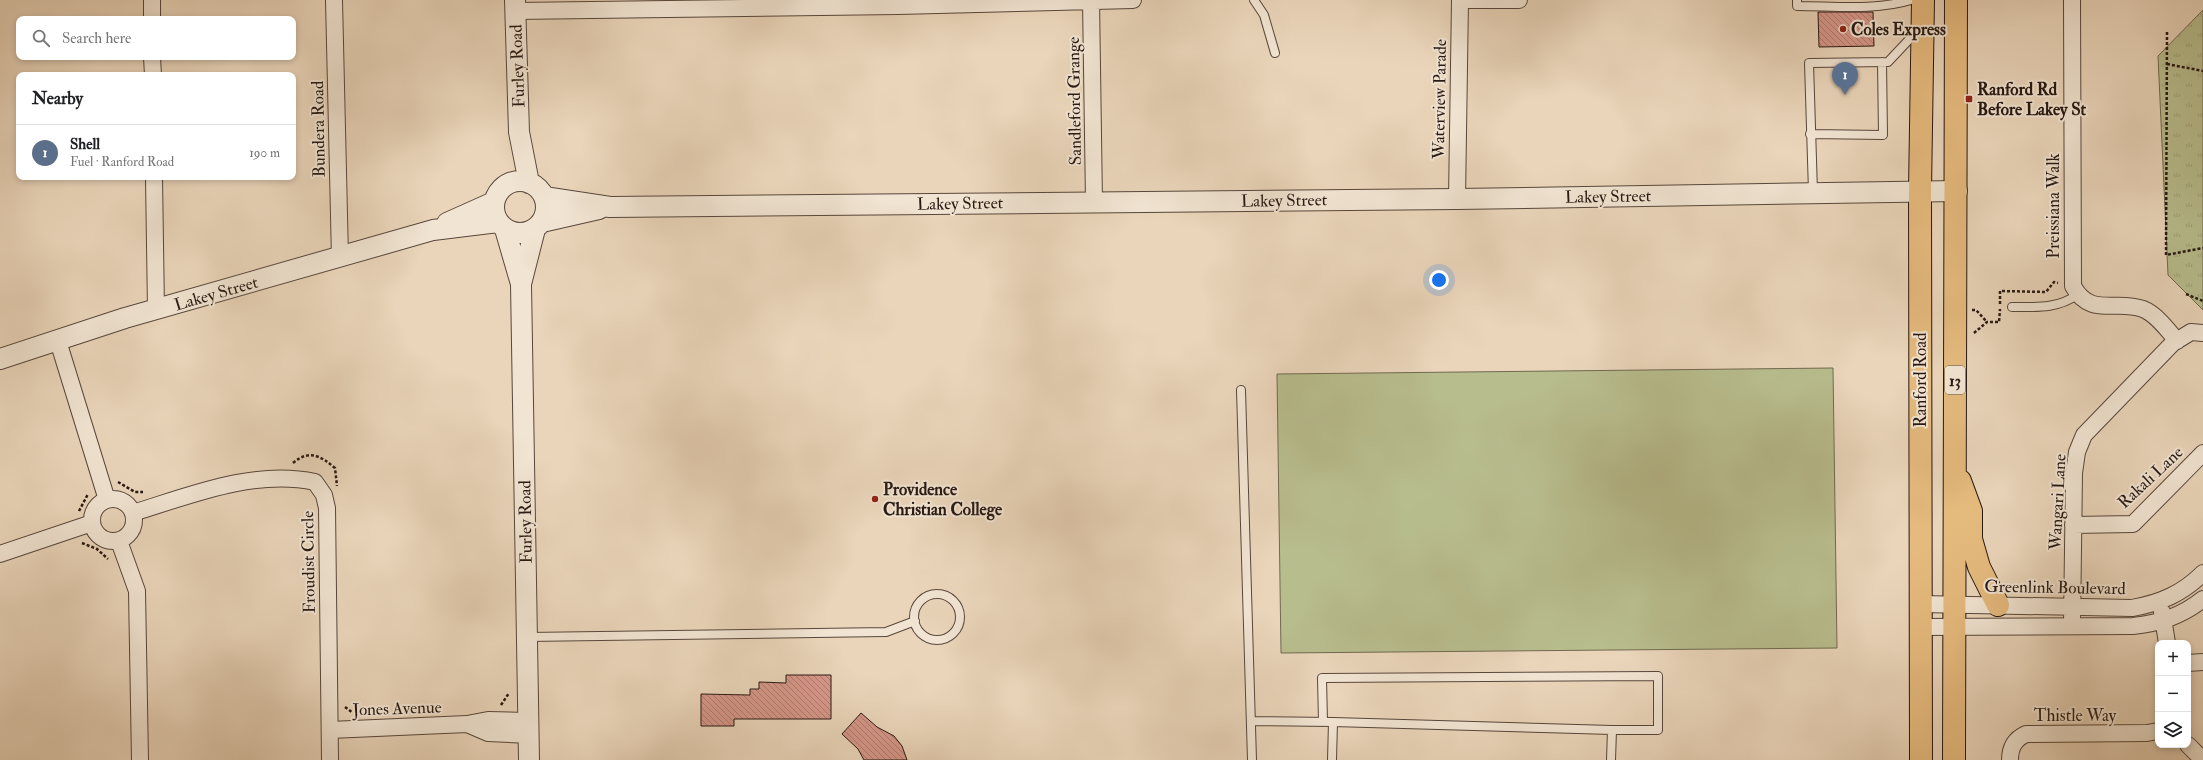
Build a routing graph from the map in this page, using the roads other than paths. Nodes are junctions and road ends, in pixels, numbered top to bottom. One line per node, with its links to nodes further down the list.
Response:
1 (152, 0): 17 (street)
2 (334, 0): 39 (street, Bundera Road)
3 (1091, 0): 4 (street); 13 (street); 34 (street, Sandleford Grange)
4 (1133, 0)
5 (1254, 0): 19 (lane)
6 (1460, 0): 7 (street); 32 (street, Waterview Parade)
7 (1519, 0)
8 (1797, 0): 14 (lane)
9 (1911, 0): 14 (lane)
10 (1923, 0): 18 (main road, Ranford Road / 13)
11 (1956, 0): 29 (main road, Ranford Road / 13)
12 (2072, 0): 41 (street, Preissiana Walk)
13 (898, 3): 15 (street)
14 (1873, 3)
15 (714, 4): 16 (street)
16 (515, 6): 23 (street, Furley Road)
17 (152, 16)
18 (1923, 25): 21 (lane); 28 (main road, Ranford Road / 13)
19 (1275, 53)
20 (152, 60): 22 (street)
21 (1882, 62): 24 (lane); 24 (lane)
22 (153, 72)
23 (519, 132): 26 (street, Furley Road); 27 (street, Furley Road)
24 (1810, 134): 30 (lane)
25 (154, 180): 43 (street)
26 (529, 183): 27 (street); 31 (street)
27 (506, 185): 33 (street)
28 (1920, 190): 29 (street, Lakey Street); 30 (street, Lakey Street); 60 (main road, Ranford Road / 13)
29 (1957, 191): 50 (main road, Ranford Road / 13)
30 (1813, 192): 32 (street, Lakey Street)
31 (544, 197): 35 (street, Lakey Street); 36 (street)
32 (1457, 199): 34 (street, Lakey Street)
33 (494, 202): 37 (street); 38 (street, Lakey Street)
34 (1094, 202): 35 (street, Lakey Street)
35 (610, 207): 36 (street, Lakey Street)
36 (539, 225): 37 (street, Lakey Street); 40 (street, Furley Road)
37 (502, 226): 38 (street, Lakey Street); 40 (street, Furley Road)
38 (433, 230): 39 (street, Lakey Street)
39 (340, 258): 43 (street, Lakey Street)
40 (522, 284): 69 (street, Furley Road)
41 (2077, 295): 42 (lane); 46 (street)
42 (2012, 307)
43 (156, 310): 45 (street, Lakey Street)
44 (2197, 333): 46 (street, Wangari Lane)
45 (58, 341): 47 (street, Lakey Street); 51 (street)
46 (2177, 341): 54 (street, Wangari Lane)
47 (0, 359)
48 (1241, 390): 73 (lane)
49 (2203, 453): 54 (street, Rakali Lane)
50 (1955, 467): 61 (main road, Ranford Road / 13); 62 (main road)
51 (107, 500): 52 (street); 53 (street)
52 (133, 513): 55 (street); 77 (street, Froudist Circle)
53 (92, 523): 55 (street); 56 (street)
54 (2073, 525): 63 (street, Wangari Lane)
55 (119, 541): 81 (street)
56 (0, 554)
57 (2203, 573): 59 (street, Greenlink Boulevard)
58 (2203, 599): 65 (street)
59 (2159, 602): 63 (street, Greenlink Boulevard); 65 (street)
60 (1920, 604): 61 (street, Greenlink Boulevard); 67 (main road, Ranford Road / 13)
61 (1954, 604): 62 (street, Greenlink Boulevard); 68 (main road, Ranford Road / 13)
62 (1998, 605): 63 (street, Greenlink Boulevard)
63 (2072, 608): 66 (street, Wangari Lane)
64 (915, 621): 64 (lane); 69 (lane)
65 (2164, 621): 66 (street); 70 (street)
66 (2072, 625): 68 (street)
67 (1920, 626): 68 (street); 88 (main road, Ranford Road / 13)
68 (1954, 626): 89 (main road, Ranford Road / 13)
69 (527, 637): 76 (street, Furley Road)
70 (2167, 640)
71 (2203, 662): 72 (street)
72 (2191, 663)
73 (1251, 721): 74 (lane); 84 (lane)
74 (1323, 722): 75 (lane); 78 (lane)
75 (1333, 722): 78 (lane); 85 (lane)
76 (528, 728): 77 (street, Jones Avenue); 83 (street, Furley Road)
77 (330, 730): 82 (street, Froudist Circle)
78 (1612, 730): 87 (lane)
79 (2155, 732): 90 (street, Thistle Way)
80 (2191, 748): 91 (street)
81 (140, 760)
82 (330, 760)
83 (529, 760)
84 (1252, 760)
85 (1332, 760): 86 (lane)
86 (1336, 760)
87 (1611, 760)
88 (1921, 760)
89 (1954, 760)
90 (2010, 760)
91 (2203, 760)

